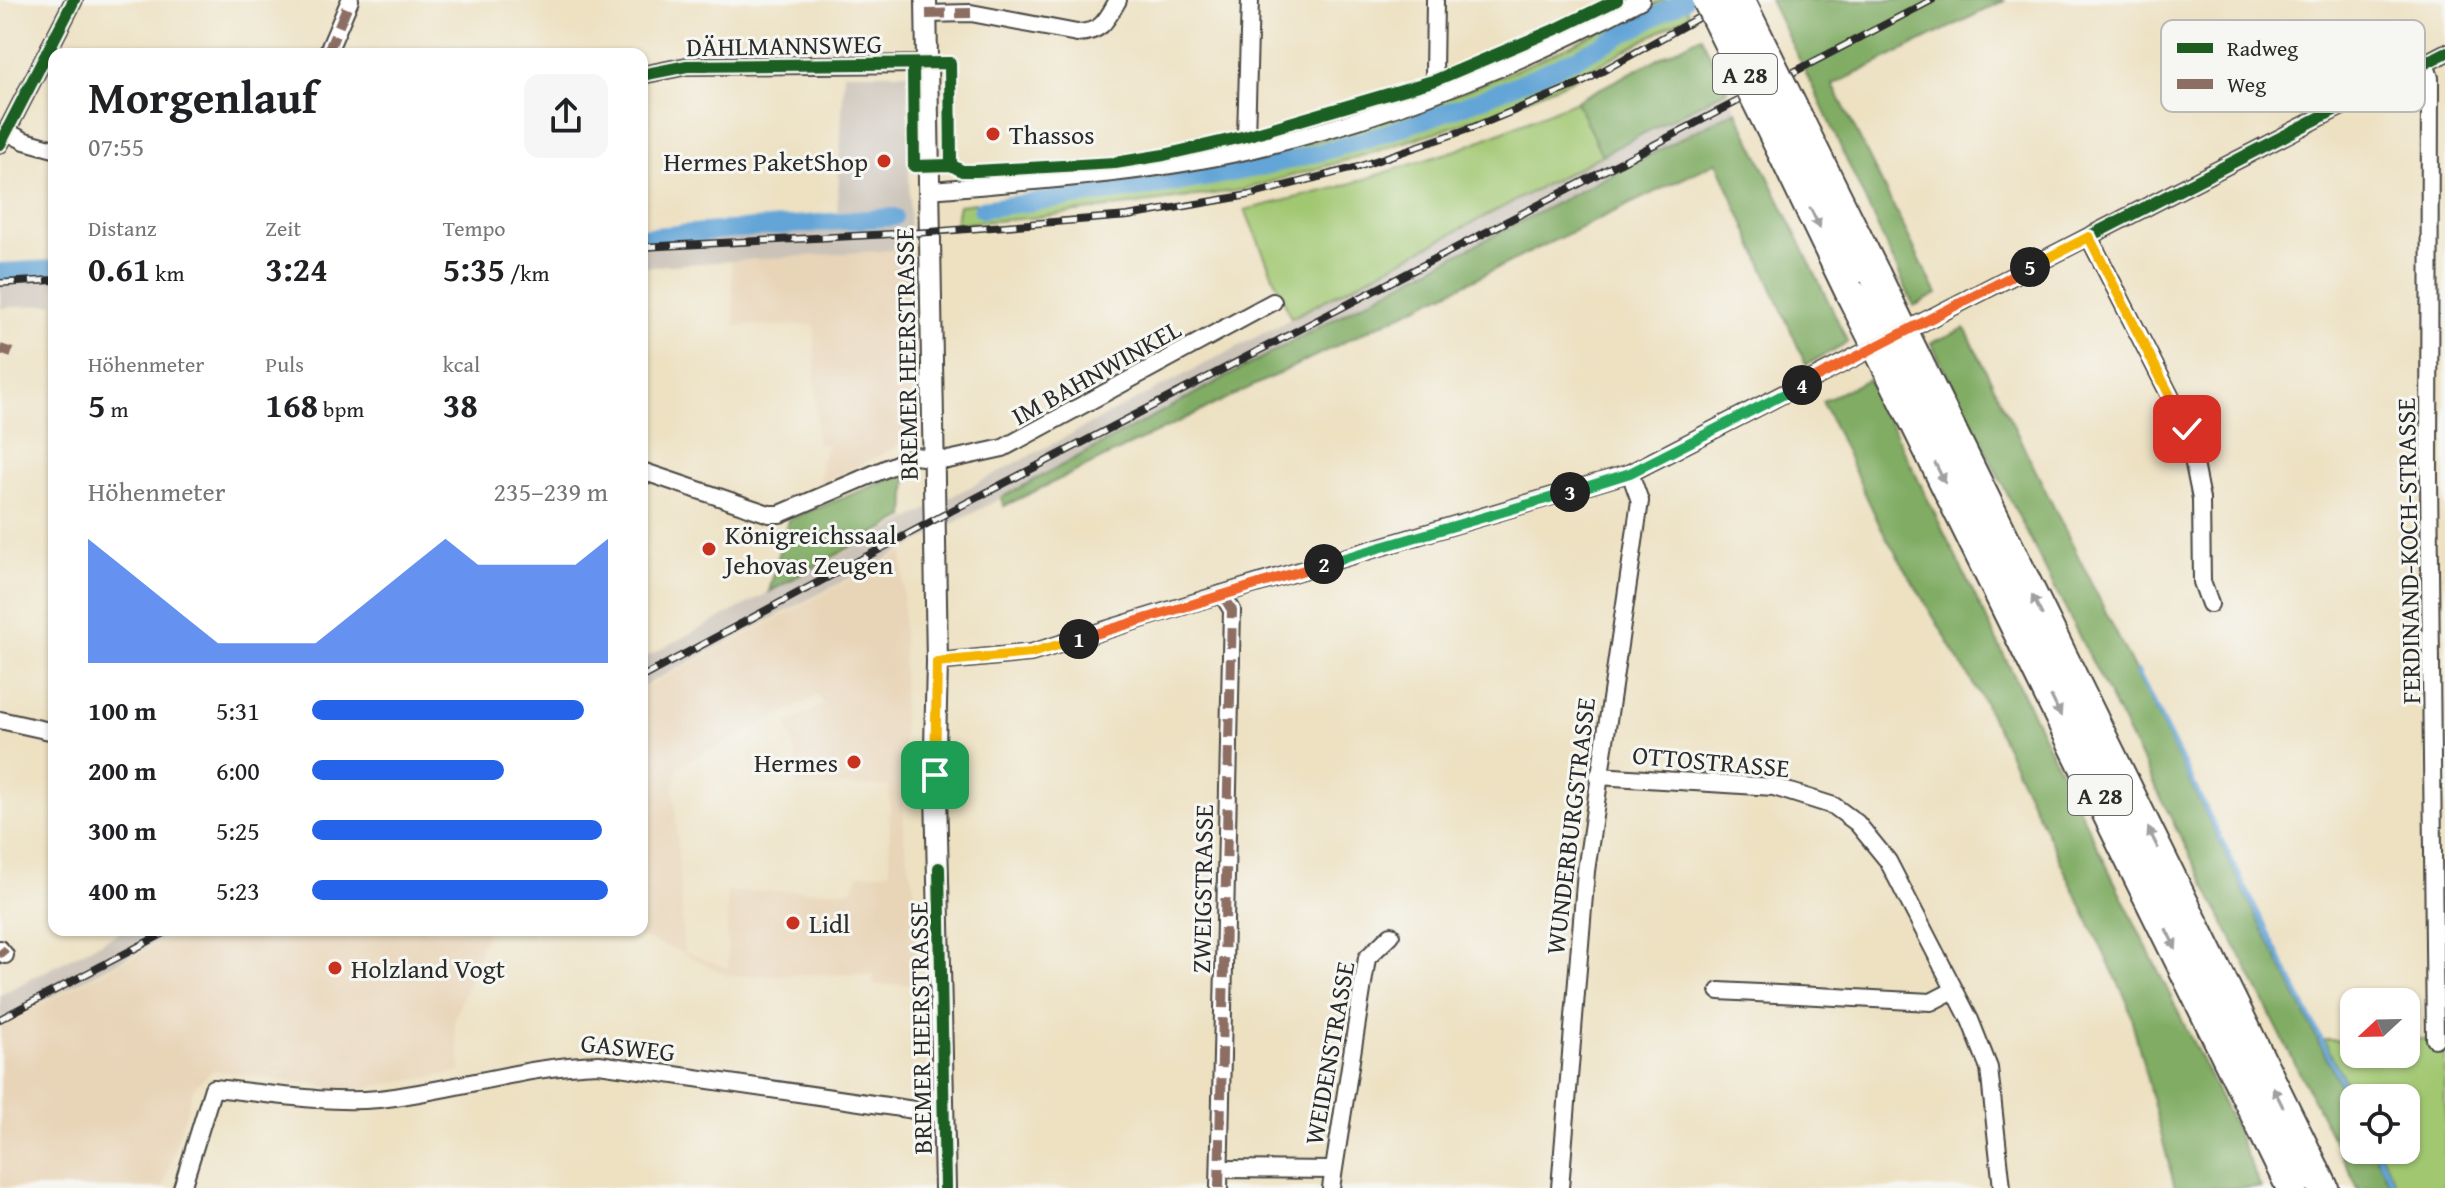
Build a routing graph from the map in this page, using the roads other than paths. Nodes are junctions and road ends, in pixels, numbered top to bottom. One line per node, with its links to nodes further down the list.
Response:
1 (74, 0): 10 (street)
2 (350, 0): 11 (street)
3 (1118, 0): 9 (street)
4 (1250, 0): 22 (street)
5 (1435, 0): 17 (street)
6 (1641, 0): 17 (street)
7 (1708, 0): 20 (highway, A 28, bridge)
8 (1739, 0): 20 (highway, A 28, bridge)
9 (926, 7): 15 (street, BREMER HEERSTRASSE)
10 (49, 48)
11 (330, 48)
12 (48, 51): 19 (street)
13 (2445, 53): 14 (street)
14 (2425, 63): 24 (street, FERDINAND-KOCH-STRASSE)
15 (927, 64): 16 (street, DÄHLMANNSWEG); 23 (street, BREMER HEERSTRASSE)
16 (648, 74)
17 (1439, 91): 22 (street)
18 (2330, 112): 25 (street)
19 (3, 138): 21 (street)
20 (1794, 142): 27 (highway, A 28, bridge); 27 (highway, A 28, one-way to 27, bridge)
21 (48, 147)
22 (1248, 150): 23 (street)
23 (930, 190): 28 (street, BREMER HEERSTRASSE)
24 (2438, 229): 40 (street, FERDINAND-KOCH-STRASSE)
25 (2089, 237): 30 (street); 32 (street)
26 (1273, 302): 28 (street, IM BAHNWINKEL)
27 (1919, 397): 50 (highway, A 28, one-way to 50); 51 (highway, A 28, one-way to 27)
28 (934, 458): 29 (street, IM BAHNWINKEL); 33 (street, BREMER HEERSTRASSE)
29 (648, 473)
30 (1630, 473): 31 (street); 36 (street, WUNDERBURGSTRASSE)
31 (1222, 594): 33 (street); 42 (street, ZWEIGSTRASSE)
32 (2210, 604)
33 (937, 662): 41 (street, BREMER HEERSTRASSE)
34 (0, 720): 35 (street)
35 (48, 731)
36 (1598, 776): 38 (street, OTTOSTRASSE); 48 (street, WUNDERBURGSTRASSE)
37 (1391, 935): 43 (street, WEIDENSTRASSE)
38 (1954, 990): 39 (street); 49 (street, OTTOSTRASSE)
39 (1719, 991)
40 (2435, 1039)
41 (945, 1111): 44 (street, GASWEG); 45 (street, BREMER HEERSTRASSE)
42 (1220, 1169): 43 (street); 46 (street, ZWEIGSTRASSE)
43 (1332, 1170): 47 (street, WEIDENSTRASSE)
44 (182, 1188)
45 (945, 1188)
46 (1219, 1188)
47 (1331, 1188)
48 (1560, 1188)
49 (2002, 1188)
50 (2292, 1188)
51 (2323, 1188)

